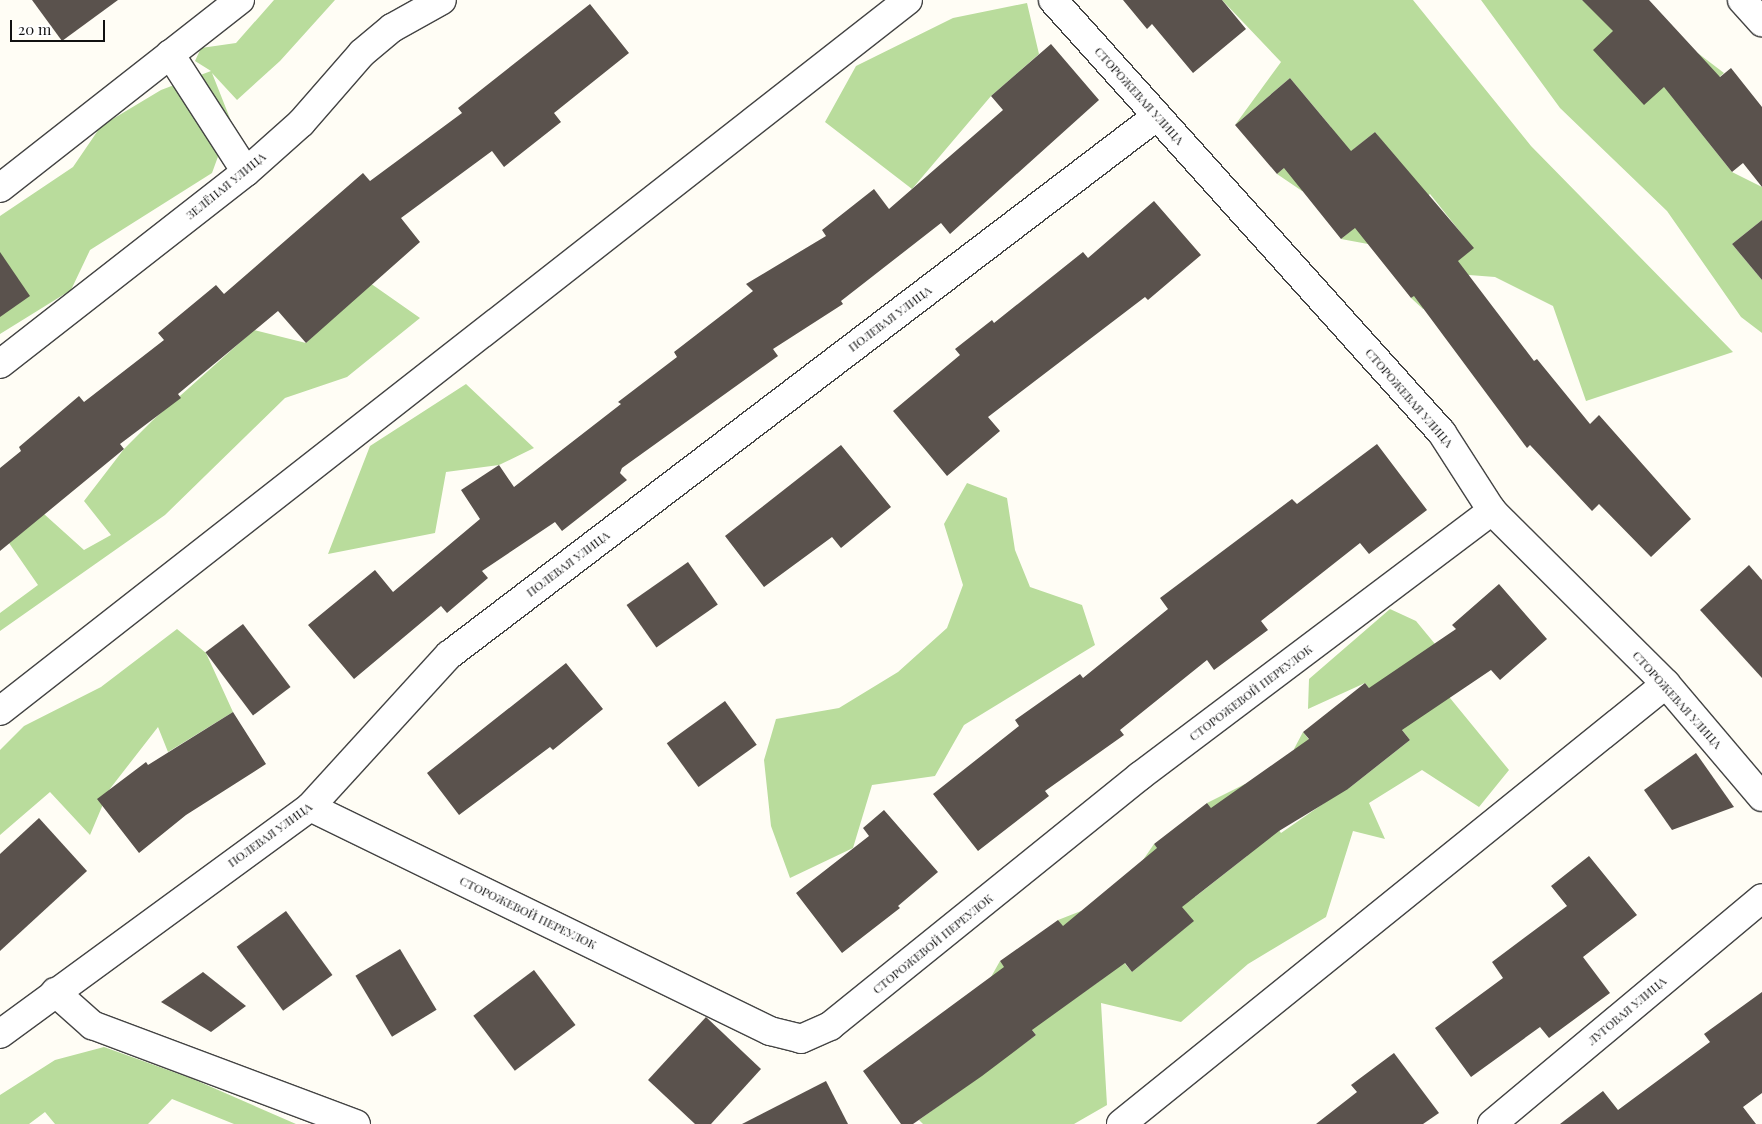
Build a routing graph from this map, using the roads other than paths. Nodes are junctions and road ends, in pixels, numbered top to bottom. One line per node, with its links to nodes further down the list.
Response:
1 (240, 0): 7 (street)
2 (442, 0): 9 (street, ЗЕЛЁНАЯ УЛИЦА)
3 (908, 0): 14 (street)
4 (1052, 0): 8 (street, СТОРОЖЕВАЯ УЛИЦА)
5 (1742, 0): 6 (street)
6 (1762, 22)
7 (170, 54): 9 (street); 10 (street)
8 (1157, 116): 12 (street, СТОРОЖЕВАЯ УЛИЦА); 16 (street, ПОЛЕВАЯ УЛИЦА)
9 (246, 172): 11 (street, ЗЕЛЁНАЯ УЛИЦА)
10 (0, 188)
11 (0, 364)
12 (1492, 511): 13 (street, СТОРОЖЕВАЯ УЛИЦА); 16 (street, СТОРОЖЕВОЙ ПЕРЕУЛОК)
13 (1666, 684): 15 (street, СТОРОЖЕВАЯ УЛИЦА); 21 (street)
14 (0, 711)
15 (1762, 797)
16 (310, 807): 18 (street, ПОЛЕВАЯ УЛИЦА)
17 (1762, 898): 22 (street, ЛУГОВАЯ УЛИЦА)
18 (55, 992): 19 (street, ПОЛЕВАЯ УЛИЦА); 20 (street)
19 (0, 1034)
20 (356, 1124)
21 (1121, 1124)
22 (1492, 1124)

